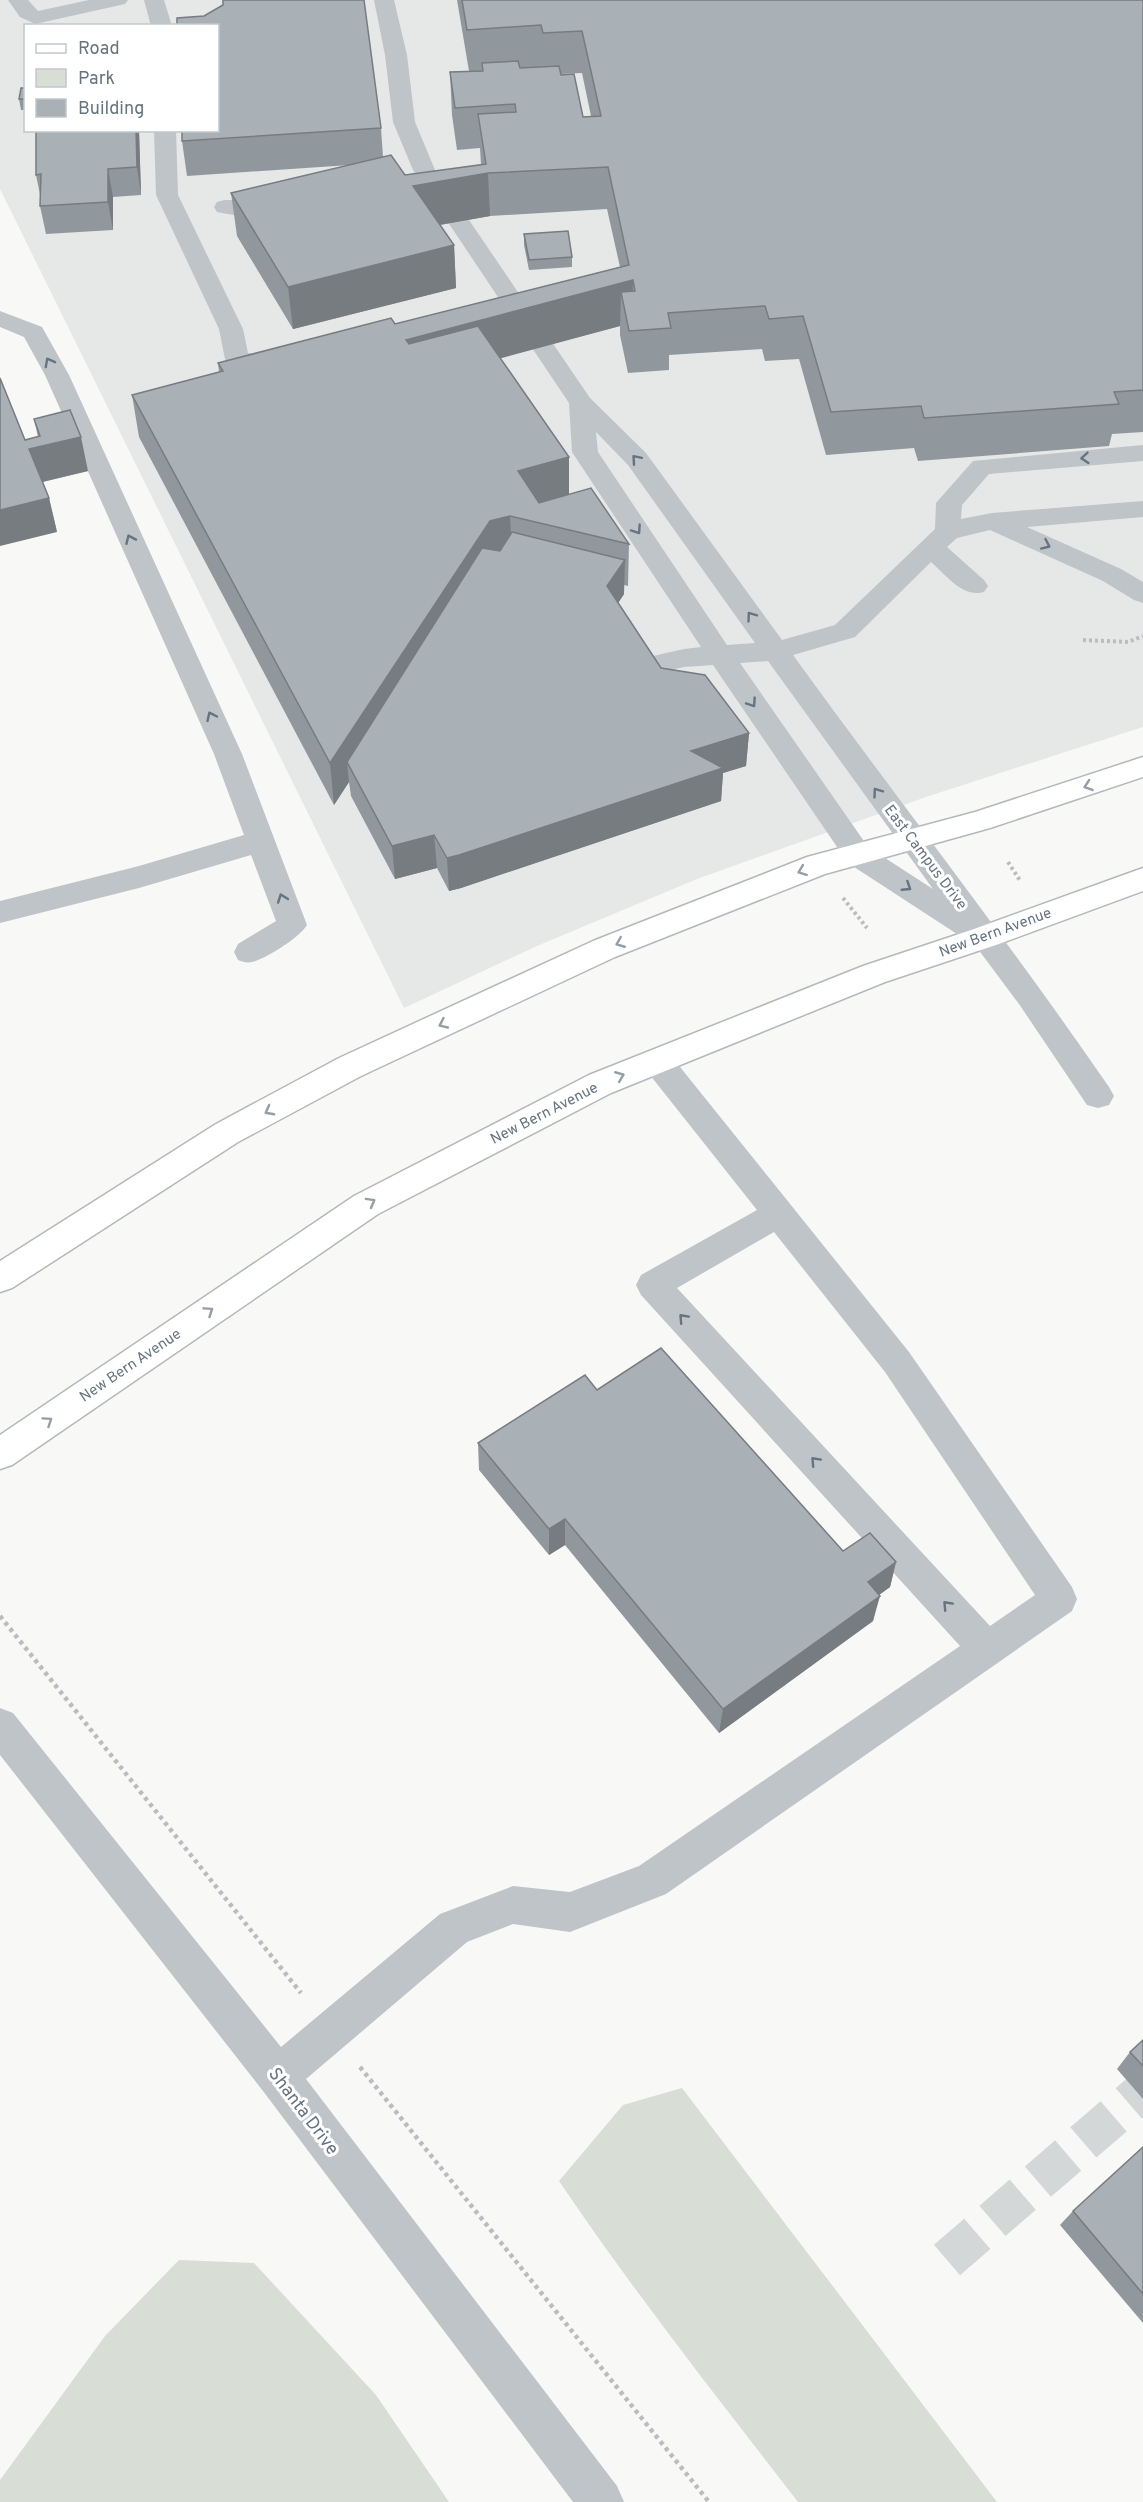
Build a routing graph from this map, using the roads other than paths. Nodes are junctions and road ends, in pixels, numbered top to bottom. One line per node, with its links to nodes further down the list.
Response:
1 (18, 0): 2 (street)
2 (118, 0)
3 (154, 0): 5 (street)
4 (384, 0): 11 (street, East Campus Drive)
5 (161, 24)
6 (165, 132): 10 (street)
7 (300, 206): 8 (street)
8 (225, 207)
9 (0, 318): 23 (street, one-way to 9)
10 (301, 358)
11 (581, 403): 18 (street, East Campus Drive, one-way to 11); 19 (street, East Campus Drive, one-way to 19)
12 (1143, 453): 15 (street, one-way to 15)
13 (1143, 509): 14 (street)
14 (992, 521): 15 (street); 17 (street, one-way to 17)
15 (939, 540): 16 (street); 18 (street)
16 (975, 586)
17 (1143, 594)
18 (776, 651): 19 (street); 22 (street, East Campus Drive, one-way to 18)
19 (719, 654): 20 (street); 24 (street, East Campus Drive, one-way to 24)
20 (619, 673)
21 (1143, 767): 22 (main road, one-way to 22)
22 (913, 838): 24 (main road); 27 (street, East Campus Drive)
23 (261, 841): 26 (street); 28 (street, one-way to 23)
24 (858, 855): 27 (street, East Campus Drive, one-way to 27); 32 (main road, one-way to 32)
25 (1143, 879): 27 (main road, New Bern Avenue)
26 (0, 912)
27 (985, 937): 29 (main road, New Bern Avenue); 30 (street)
28 (249, 952)
29 (657, 1061): 31 (street); 33 (main road, New Bern Avenue, one-way to 29)
30 (1098, 1096)
31 (778, 1214): 34 (street); 34 (street, one-way to 31)
32 (8, 1269)
33 (0, 1454)
34 (986, 1648): 36 (street)
35 (0, 1726): 36 (street, Shanta Drive)
36 (278, 2076): 37 (street, Shanta Drive)
37 (600, 2502)

